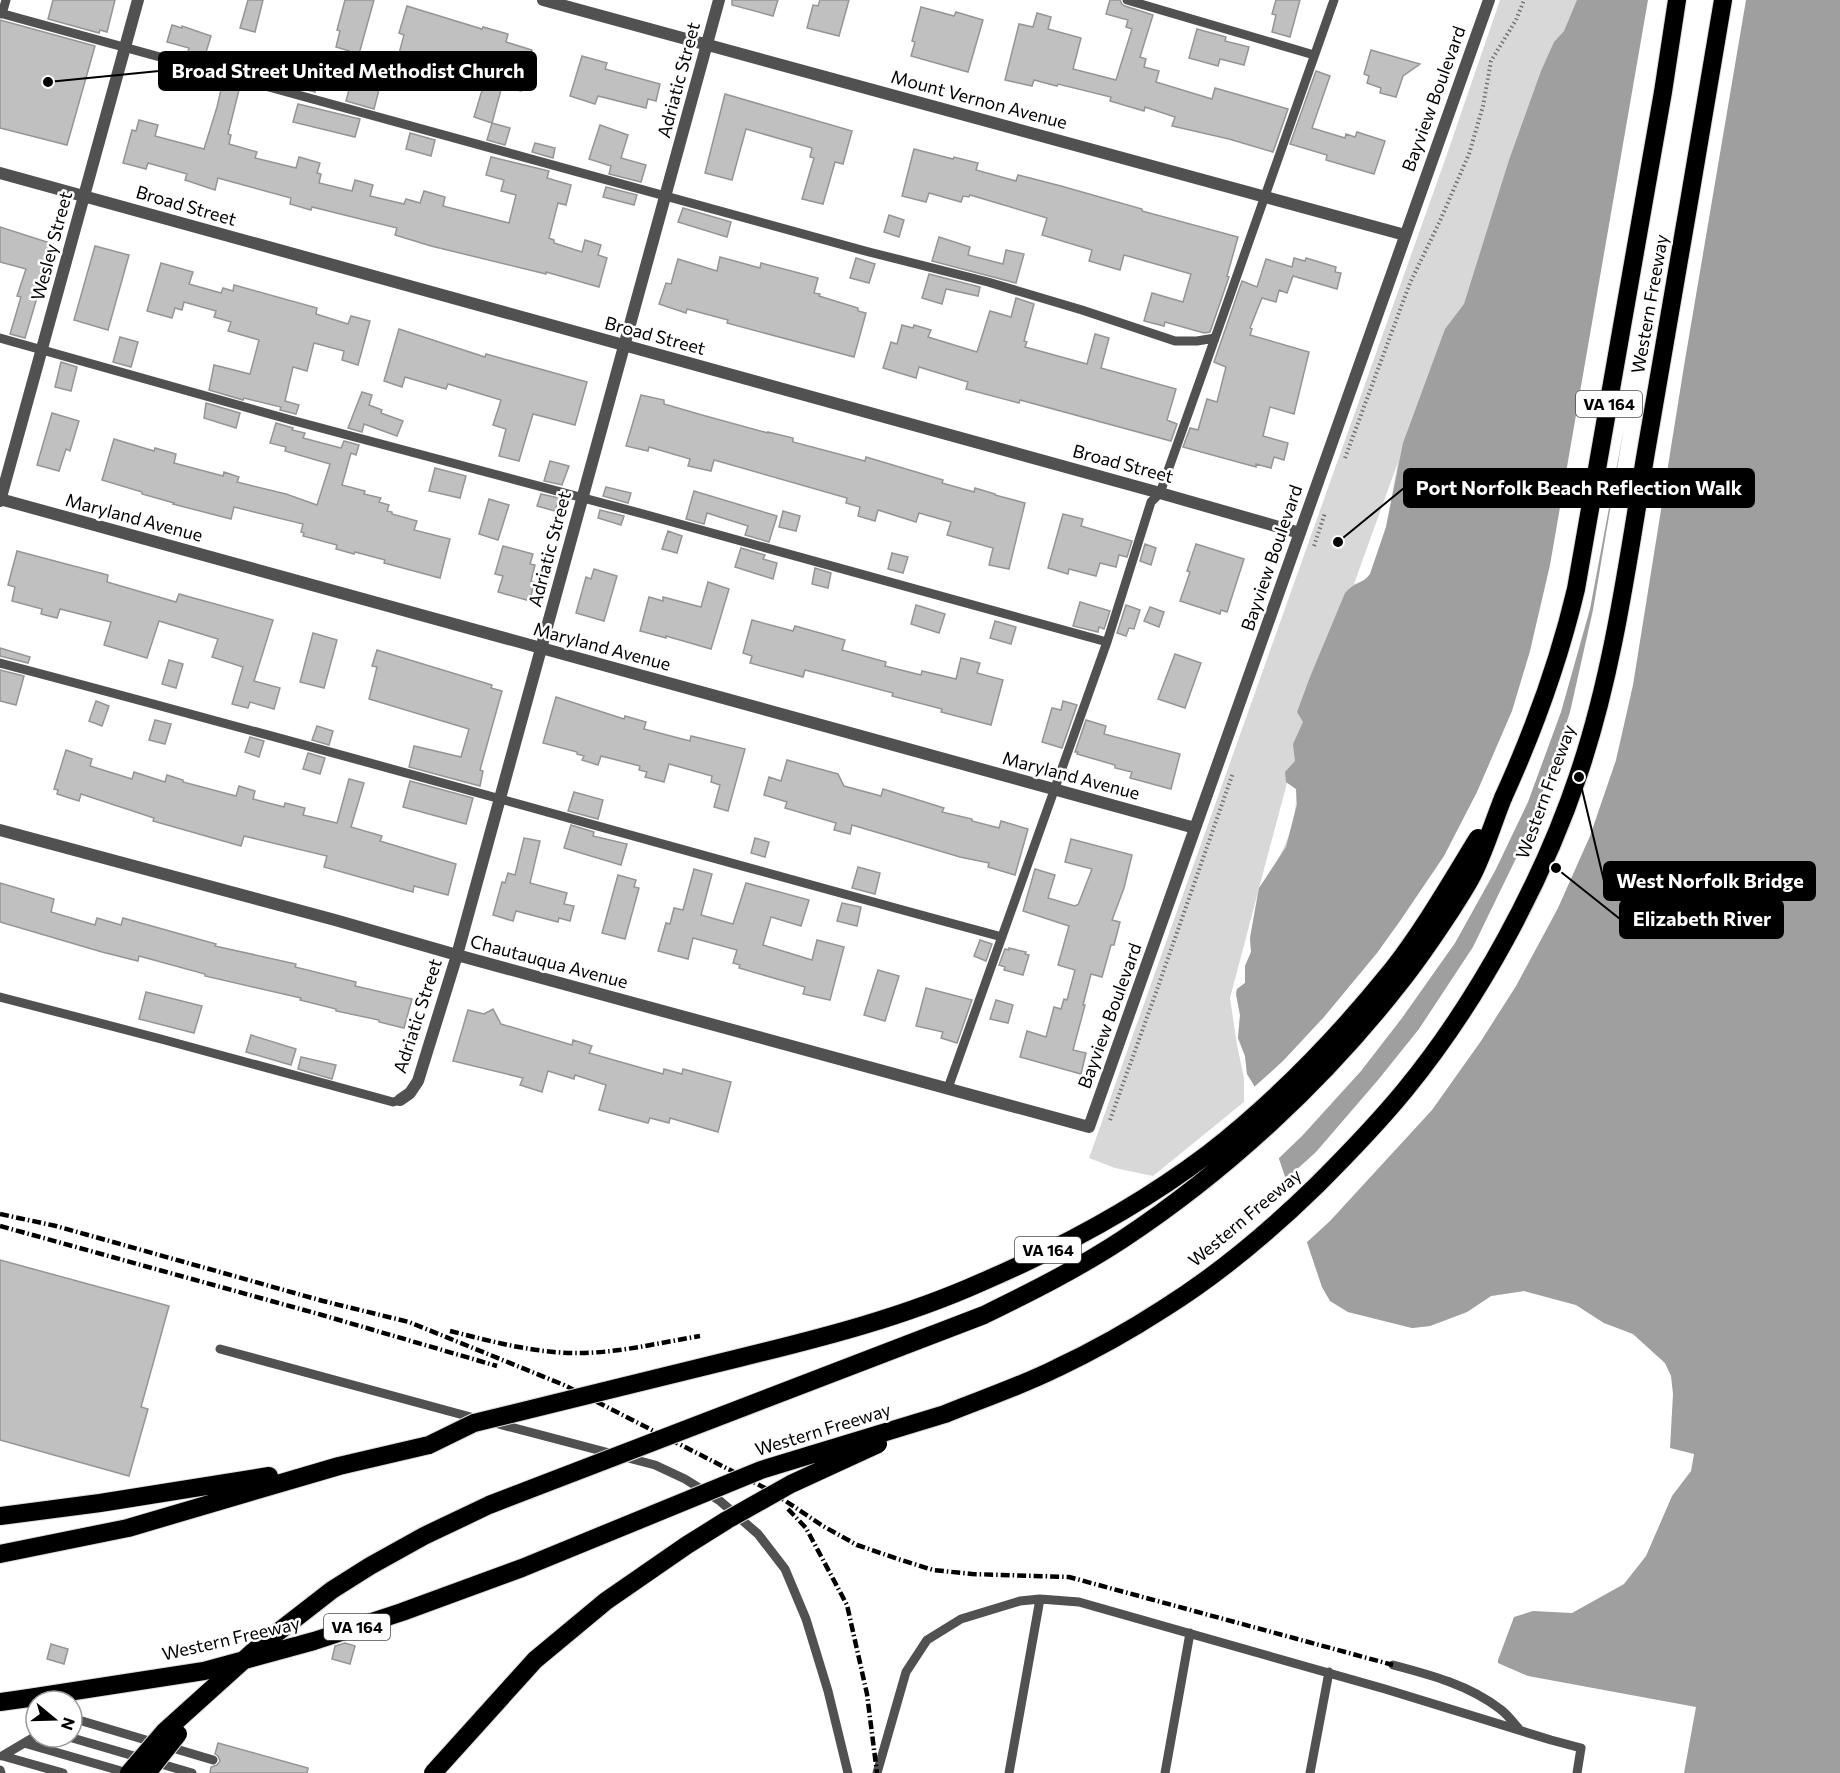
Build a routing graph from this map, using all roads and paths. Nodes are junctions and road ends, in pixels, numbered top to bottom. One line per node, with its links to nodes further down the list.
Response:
1 (6, 0): 11 (lane)
2 (138, 0): 13 (street, Wesley Street)
3 (543, 0): 12 (street, Mount Vernon Avenue)
4 (720, 0): 12 (street, Adriatic Street)
5 (1127, 0): 14 (lane)
6 (1334, 0): 14 (lane)
7 (1489, 0): 19 (street, Bayview Boulevard)
8 (1524, 0): 24 (path)
9 (1677, 0): 36 (highway, Western Freeway / VA 164)
10 (1724, 0): 47 (highway, Western Freeway / VA 164)
11 (1, 13): 13 (lane)
12 (707, 45): 16 (street, Adriatic Street); 18 (street, Mount Vernon Avenue)
13 (125, 48): 16 (lane); 17 (street, Wesley Street)
14 (1314, 55): 18 (lane)
15 (0, 173): 17 (street, Broad Street)
16 (666, 195): 21 (lane); 22 (street, Adriatic Street)
17 (84, 196): 22 (street, Broad Street); 23 (street, Wesley Street)
18 (1265, 197): 19 (street, Mount Vernon Avenue); 21 (lane)
19 (1405, 235): 29 (street, Bayview Boulevard)
20 (0, 338): 23 (lane)
21 (1215, 338): 25 (lane)
22 (624, 346): 25 (street, Broad Street); 26 (street, Adriatic Street)
23 (42, 349): 26 (lane); 27 (street, Wesley Street)
24 (1344, 460)
25 (1160, 493): 29 (street, Broad Street); 31 (lane)
26 (582, 498): 31 (lane); 32 (street, Adriatic Street)
27 (0, 500): 32 (street, Maryland Avenue)
28 (1328, 504): 30 (path)
29 (1300, 533): 38 (street, Bayview Boulevard)
30 (1313, 548)
31 (1107, 642): 35 (lane)
32 (541, 649): 35 (street, Maryland Avenue); 37 (street, Adriatic Street)
33 (0, 663): 37 (lane)
34 (1233, 772): 45 (path)
35 (1054, 790): 38 (street, Maryland Avenue); 40 (lane)
36 (1503, 798): 48 (highway, Western Freeway / VA 164, bridge); 55 (highway, bridge)
37 (500, 799): 40 (lane); 41 (street, Adriatic Street)
38 (1195, 828): 45 (street, Bayview Boulevard)
39 (0, 830): 41 (street, Chautauqua Avenue)
40 (1002, 937): 43 (lane)
41 (457, 955): 43 (street, Chautauqua Avenue); 44 (street, Adriatic Street)
42 (0, 997): 44 (lane)
43 (948, 1088): 45 (street, Chautauqua Avenue)
44 (399, 1100)
45 (1089, 1127)
46 (220, 1349): 69 (lane)
47 (945, 1414): 56 (highway, Western Freeway / VA 164, bridge); 68 (highway, bridge)
48 (339, 1466): 49 (highway); 50 (highway, Western Freeway / VA 164)
49 (0, 1516)
50 (0, 1554)
51 (1040, 1599): 52 (lane); 70 (lane); 71 (lane)
52 (1190, 1633): 54 (lane); 72 (lane)
53 (1393, 1665): 58 (lane)
54 (1329, 1672): 58 (lane); 73 (lane)
55 (212, 1689): 65 (highway, bridge); 66 (highway, bridge)
56 (0, 1700)
57 (84, 1722): 63 (lane)
58 (1521, 1731): 74 (lane)
59 (84, 1741): 67 (lane)
60 (24, 1743): 62 (lane)
61 (45, 1749): 65 (lane)
62 (2, 1756): 64 (lane)
63 (213, 1760)
64 (63, 1773)
65 (128, 1773)
66 (147, 1773)
67 (192, 1773)
68 (433, 1773)
69 (848, 1773)
70 (877, 1773)
71 (1009, 1773)
72 (1165, 1773)
73 (1310, 1773)
74 (1577, 1773)

